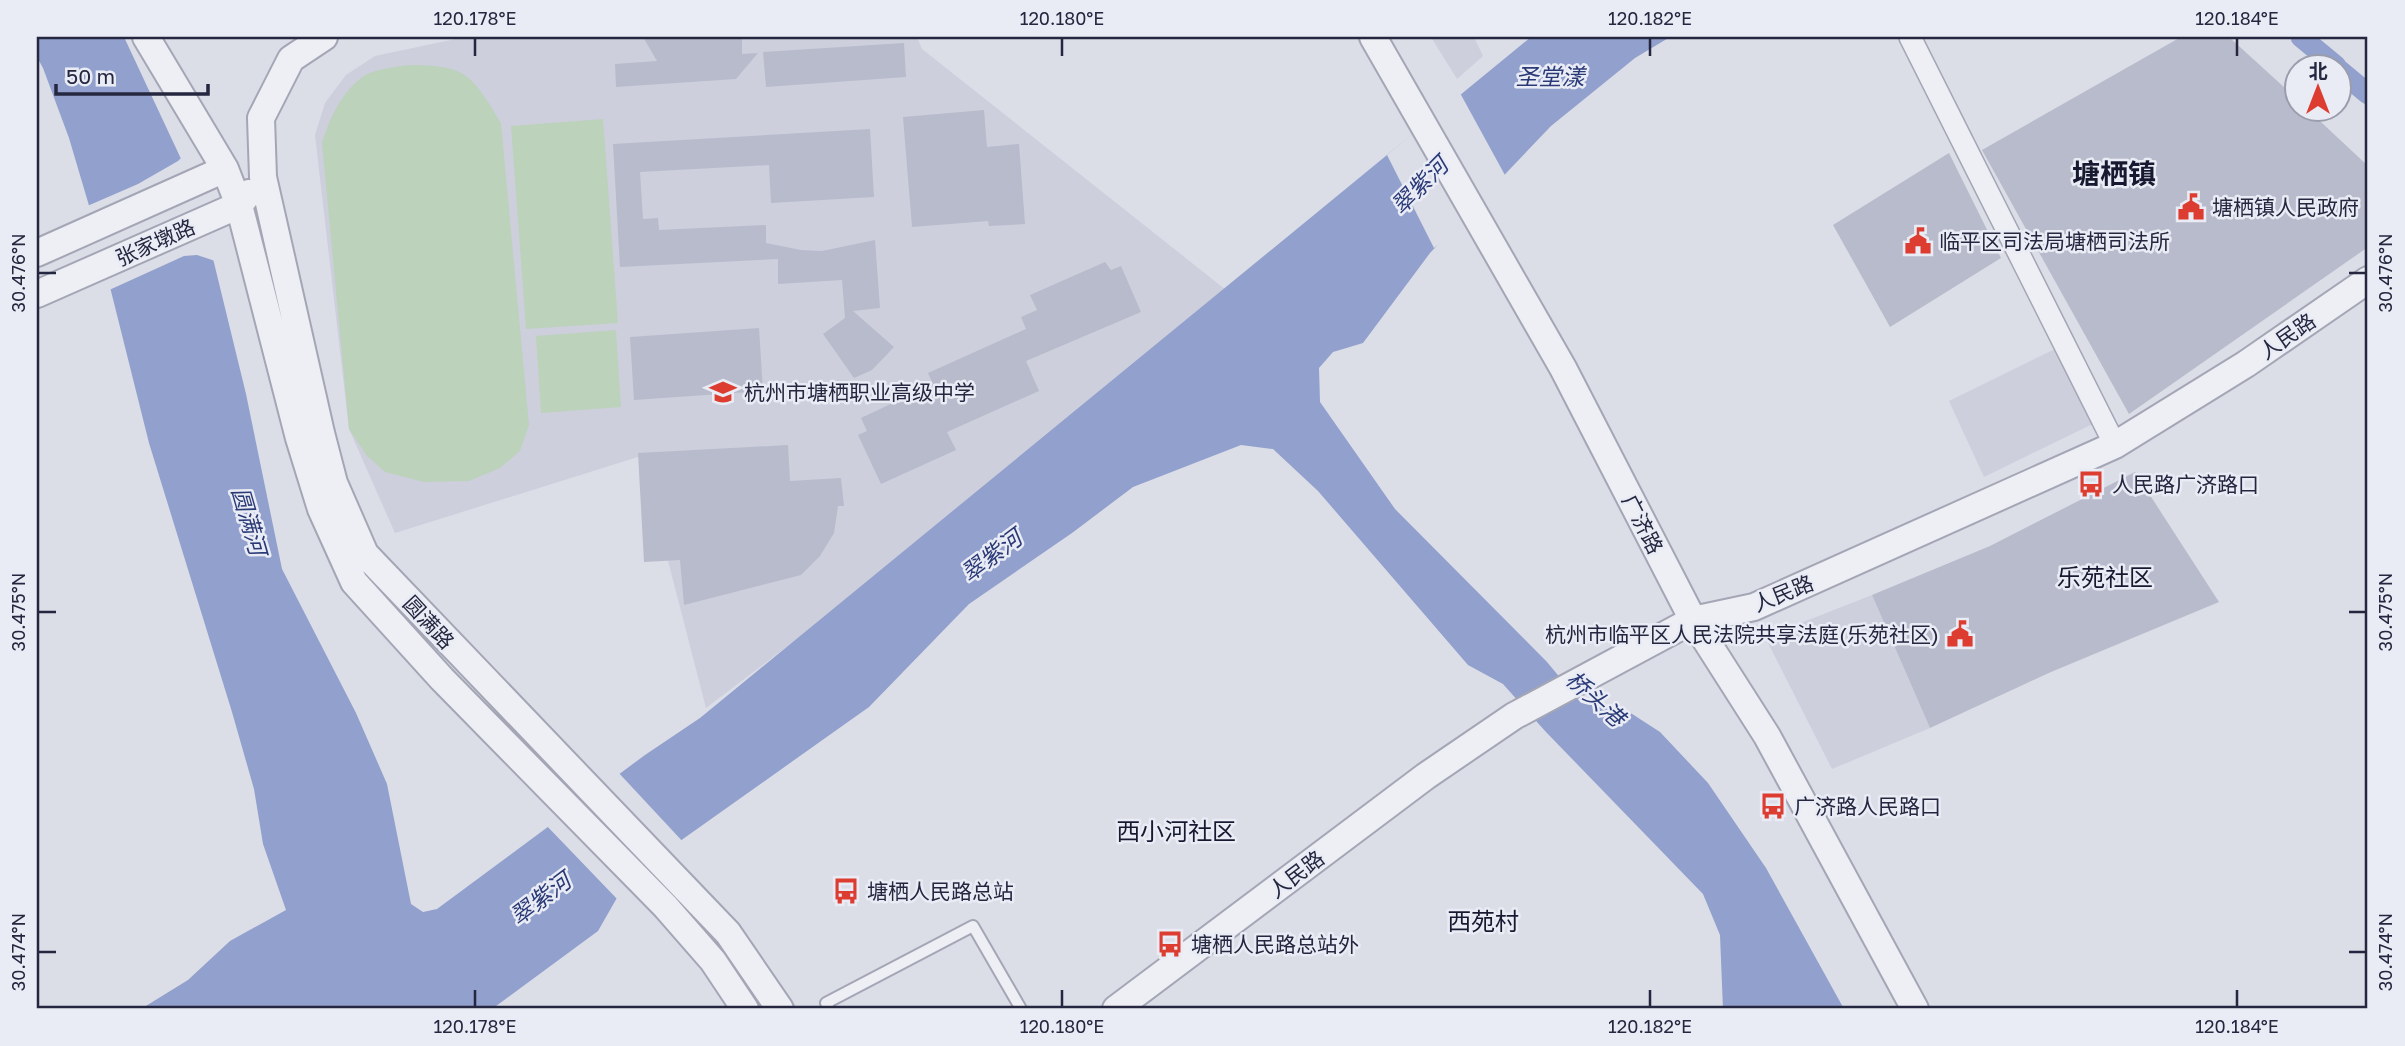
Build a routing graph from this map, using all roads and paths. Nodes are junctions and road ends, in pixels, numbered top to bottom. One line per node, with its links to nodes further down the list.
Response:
1 (146, 37): 5 (street, 圆满路)
2 (324, 37): 6 (street, 圆满路)
3 (1373, 37): 12 (street, 广济路)
4 (1910, 37): 11 (street)
5 (225, 169): 6 (street); 7 (street, 圆满路); 8 (street, 张家墩路)
6 (263, 177): 7 (street, 张家墩路); 13 (street, 圆满路)
7 (239, 205): 10 (street, 张家墩路); 14 (street, 圆满路)
8 (37, 253)
9 (2368, 280): 11 (street, 人民路)
10 (37, 294)
11 (2115, 445): 12 (street, 人民路)
12 (1693, 620): 17 (street, 人民路); 18 (street, 广济路)
13 (776, 1004)
14 (744, 1009)
15 (830, 1009): 16 (lane)
16 (1021, 1009)
17 (1116, 1009)
18 (1915, 1009)

